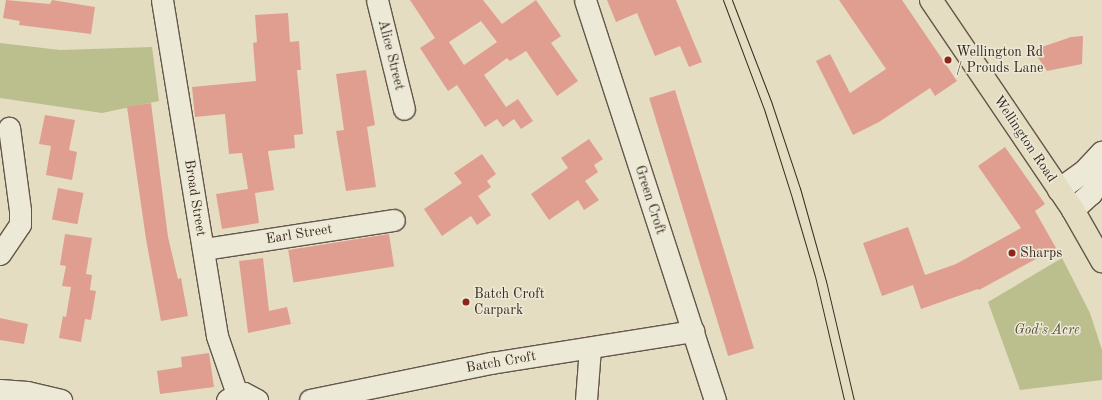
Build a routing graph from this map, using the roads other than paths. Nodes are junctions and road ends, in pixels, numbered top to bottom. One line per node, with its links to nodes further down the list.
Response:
1 (162, 0): 12 (street, Broad Street)
2 (377, 0): 5 (street, Alice Street)
3 (585, 0): 15 (street, Green Croft)
4 (931, 0): 9 (highway, Wellington Road)
5 (404, 109)
6 (9, 128): 13 (street)
7 (1102, 153): 9 (street)
8 (1102, 177): 10 (street)
9 (1059, 190): 10 (highway, Wellington Road)
10 (1073, 210): 14 (highway, Wellington Road)
11 (394, 220): 12 (street, Earl Street)
12 (204, 249): 18 (street, Broad Street)
13 (0, 254)
14 (1102, 261)
15 (693, 331): 16 (street, Batch Croft); 23 (street, Green Croft)
16 (590, 348): 21 (street, Batch Croft); 22 (street)
17 (12, 394): 19 (street)
18 (232, 397): 20 (street)
19 (62, 400)
20 (257, 400)
21 (310, 400)
22 (586, 400)
23 (715, 400)

